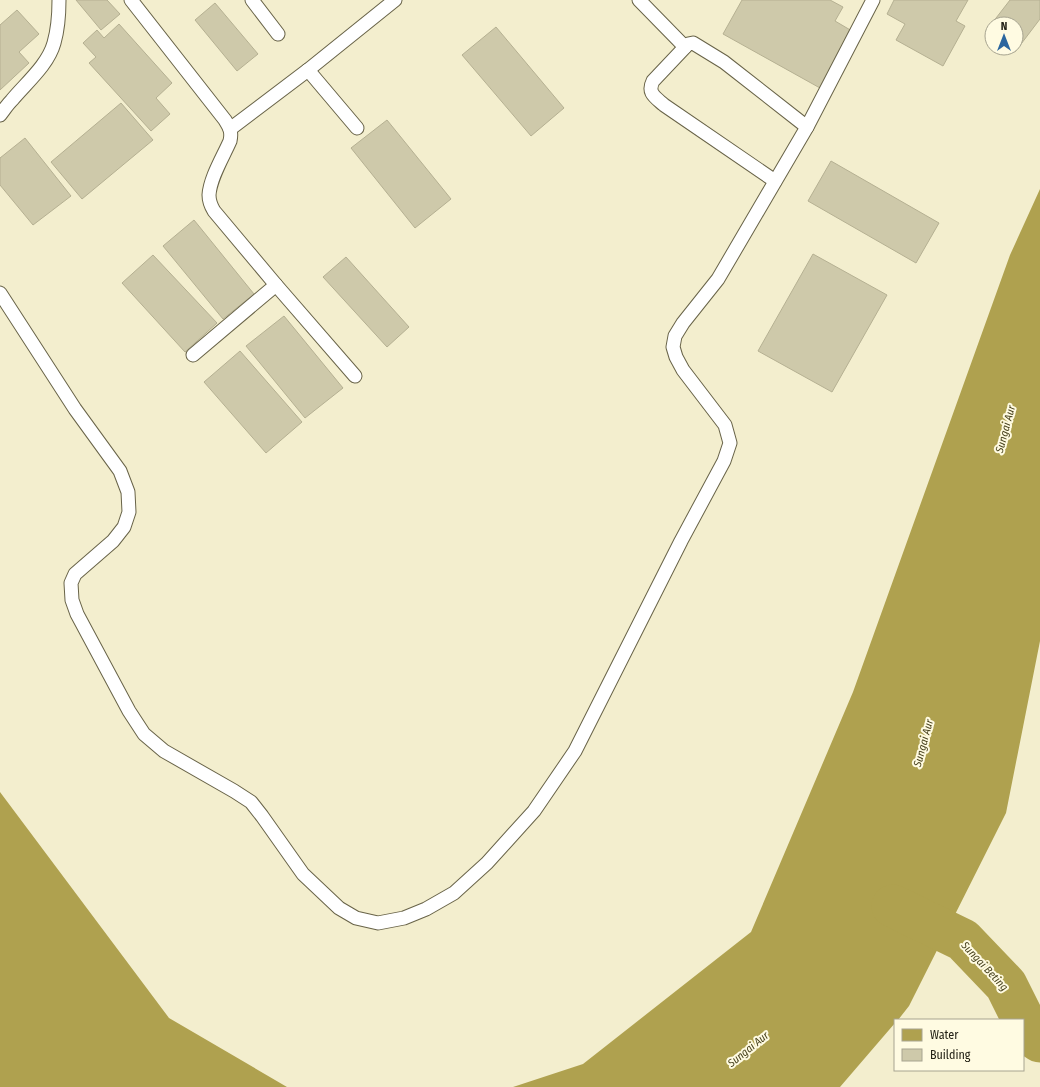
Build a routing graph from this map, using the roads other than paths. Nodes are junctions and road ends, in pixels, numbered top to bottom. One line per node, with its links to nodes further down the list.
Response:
1 (59, 0): 10 (lane)
2 (132, 0): 13 (lane)
3 (252, 0): 7 (lane)
4 (395, 0): 9 (lane)
5 (639, 0): 8 (lane)
6 (873, 0): 11 (lane)
7 (278, 34)
8 (685, 47): 11 (lane); 14 (lane)
9 (308, 70): 12 (lane); 13 (lane)
10 (0, 115)
11 (807, 127): 14 (lane)
12 (357, 128)
13 (230, 129): 15 (lane)
14 (775, 181): 16 (lane)
15 (276, 285): 17 (lane); 18 (lane)
16 (0, 293)
17 (193, 355)
18 (355, 376)

